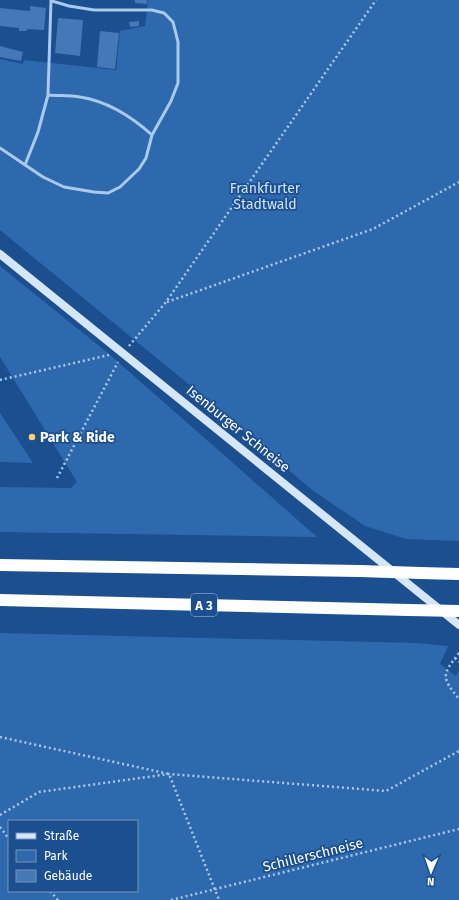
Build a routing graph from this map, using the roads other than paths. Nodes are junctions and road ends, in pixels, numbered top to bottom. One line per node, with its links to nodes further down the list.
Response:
1 (52, 1): 2 (lane); 3 (lane)
2 (48, 95): 3 (lane); 5 (lane)
3 (152, 134): 5 (lane)
4 (0, 148): 5 (lane)
5 (25, 165)
6 (0, 254): 11 (main road, Isenburger Schneise)
7 (0, 565): 8 (highway, bridge)
8 (459, 574)
9 (0, 600): 10 (highway, A 3, bridge)
10 (459, 611)
11 (459, 625)

